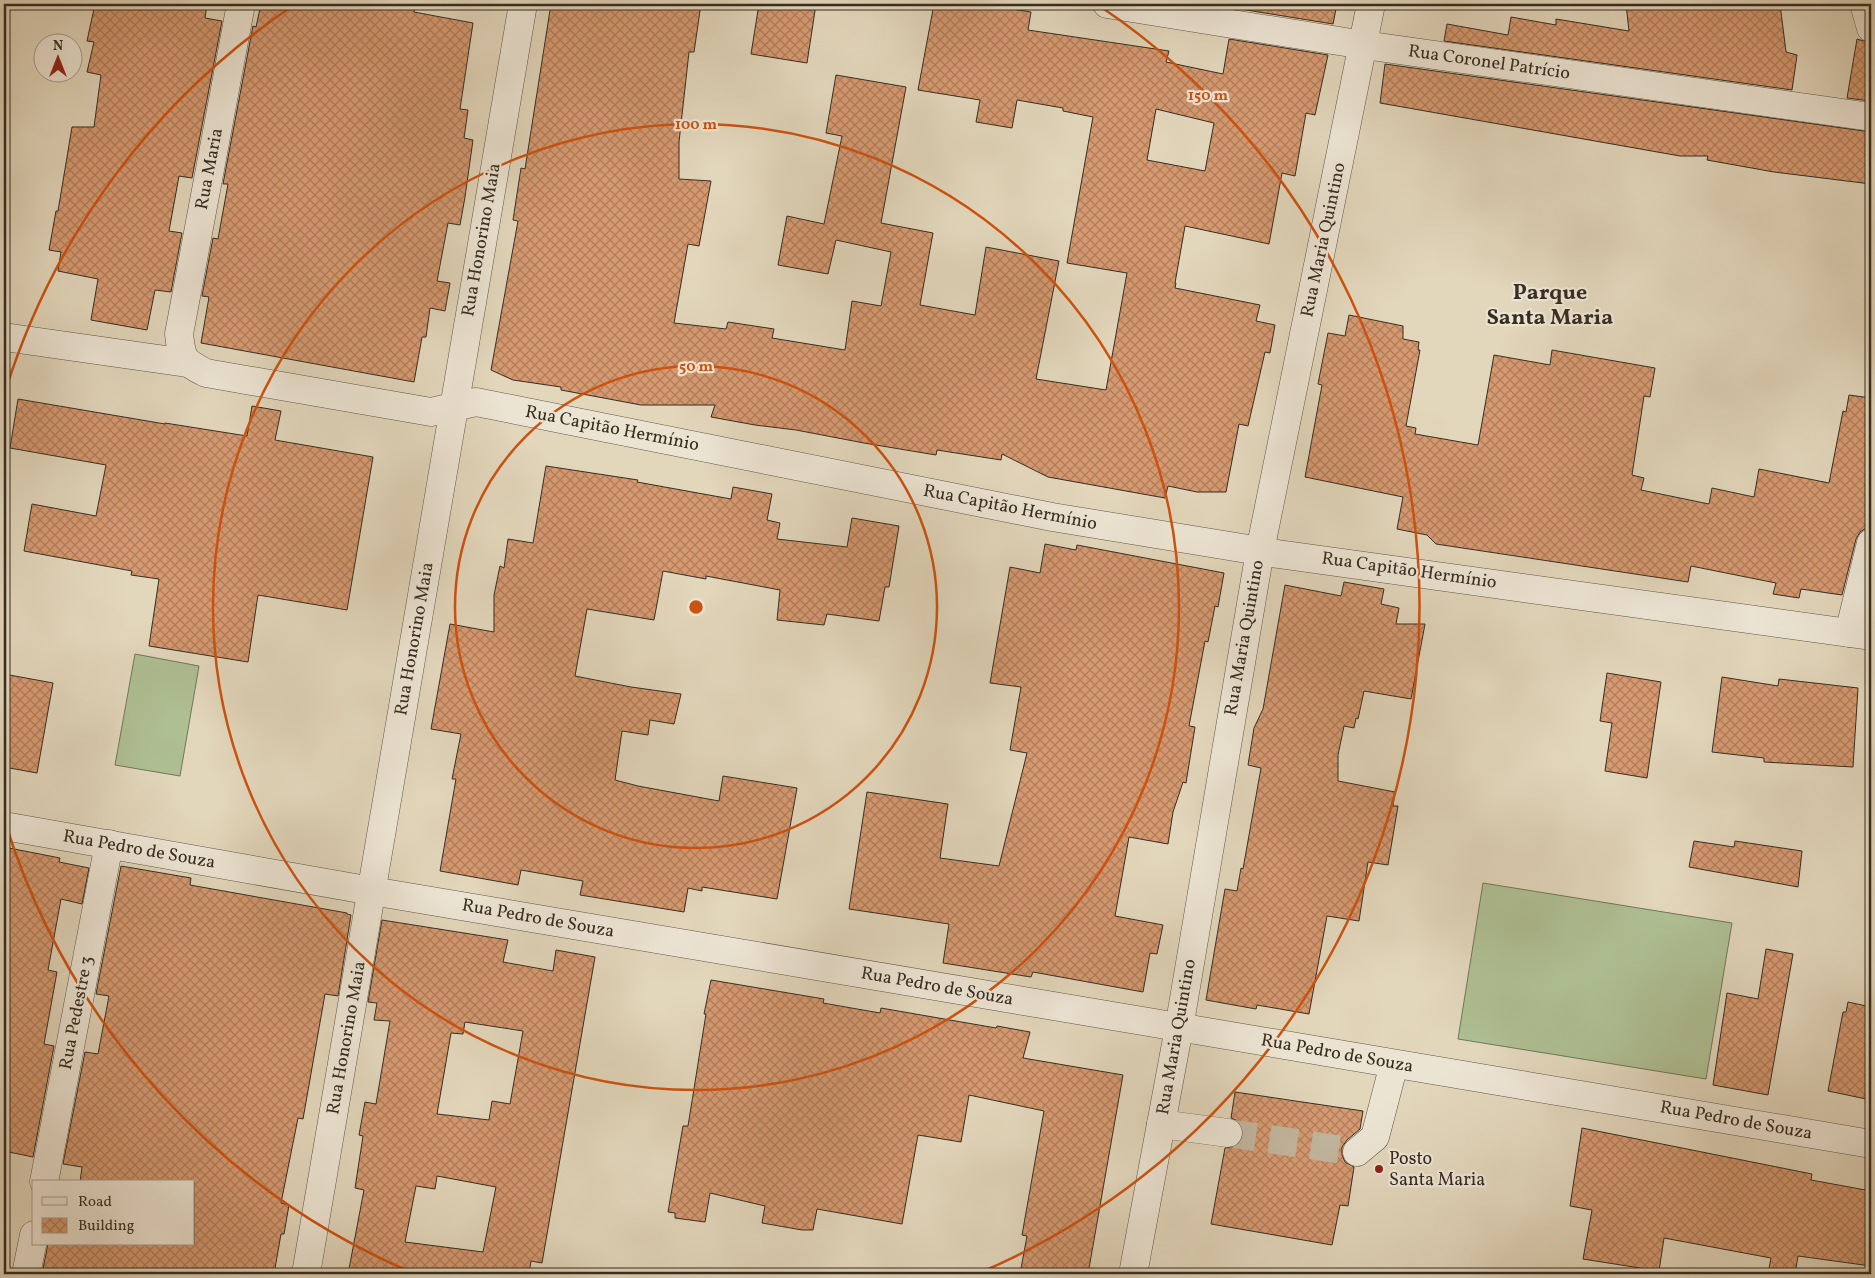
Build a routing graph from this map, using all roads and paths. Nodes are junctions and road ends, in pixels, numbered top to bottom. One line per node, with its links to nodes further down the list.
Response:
1 (241, 4): 10 (street, Rua Maria)
2 (523, 4): 11 (street, Rua Honorino Maia)
3 (1107, 4): 7 (street, Rua Coronel Patrício)
4 (1371, 4): 7 (street, Rua Maria Quintino)
5 (1864, 4): 6 (street)
6 (1871, 28)
7 (1364, 45): 8 (street, Rua Coronel Patrício); 13 (street, Rua Maria Quintino)
8 (1871, 117)
9 (4, 337): 10 (street, Rua Capitão Hermínio)
10 (186, 363): 11 (street, Rua Capitão Hermínio)
11 (454, 405): 13 (street, Rua Capitão Hermínio); 17 (street, Rua Honorino Maia)
12 (1871, 543): 14 (street)
13 (1260, 551): 14 (street, Rua Capitão Hermínio); 18 (street, Rua Maria Quintino)
14 (1860, 634)
15 (4, 826): 16 (street, Rua Pedro de Souza)
16 (109, 844): 17 (street, Rua Pedro de Souza); 24 (street, Rua Pedestre 3)
17 (372, 892): 18 (street, Rua Pedro de Souza); 27 (street, Rua Honorino Maia)
18 (1179, 1028): 19 (street, Rua Pedro de Souza); 20 (street, Rua Maria Quintino)
19 (1394, 1064): 22 (street, Rua Pedro de Souza); 23 (street)
20 (1161, 1124): 21 (street); 28 (street, Rua Maria Quintino)
21 (1228, 1133)
22 (1871, 1144)
23 (1357, 1152)
24 (44, 1180)
25 (32, 1244): 26 (street)
26 (26, 1274)
27 (306, 1274)
28 (1133, 1274)

